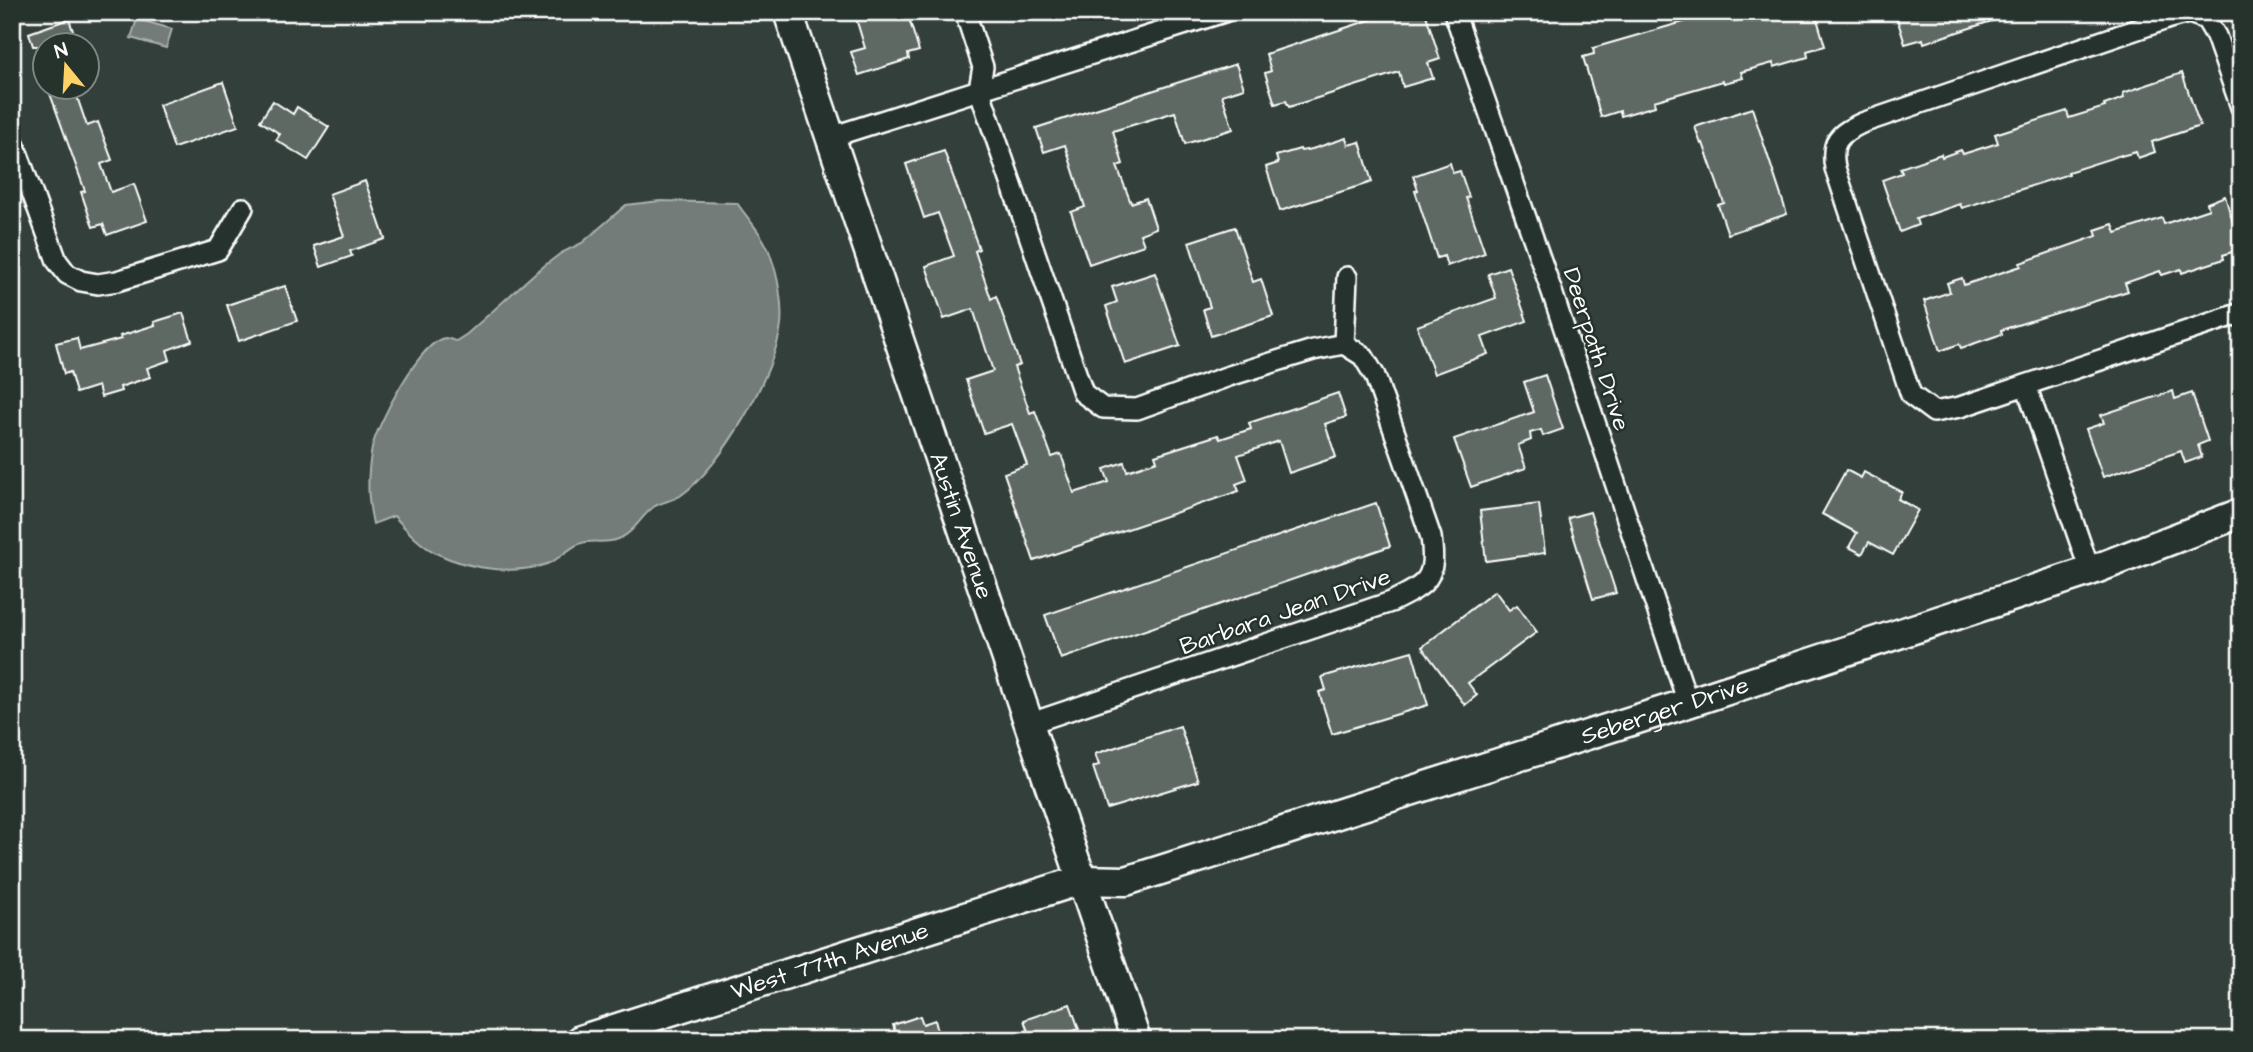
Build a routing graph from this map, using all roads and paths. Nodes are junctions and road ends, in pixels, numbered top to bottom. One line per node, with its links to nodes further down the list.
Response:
1 (789, 12): 7 (street, Austin Avenue)
2 (965, 12): 5 (street)
3 (1224, 12): 5 (street)
4 (1454, 12): 16 (street, Deerpath Drive)
5 (979, 89): 7 (street); 12 (street)
6 (2241, 107): 13 (street)
7 (831, 137): 17 (street, Austin Avenue)
8 (12, 138): 9 (street)
9 (243, 208)
10 (1347, 278): 12 (street)
11 (2241, 313): 13 (street)
12 (1344, 344): 17 (street, Barbara Jean Drive)
13 (2026, 385): 15 (street)
14 (2241, 513): 15 (street, Seberger Drive)
15 (2090, 571): 16 (street, Seberger Drive)
16 (1688, 704): 18 (street, Seberger Drive)
17 (1028, 724): 18 (street, Austin Avenue)
18 (1081, 880): 19 (street, West 77th Avenue); 20 (street, Austin Avenue)
19 (580, 1040)
20 (1136, 1040)

